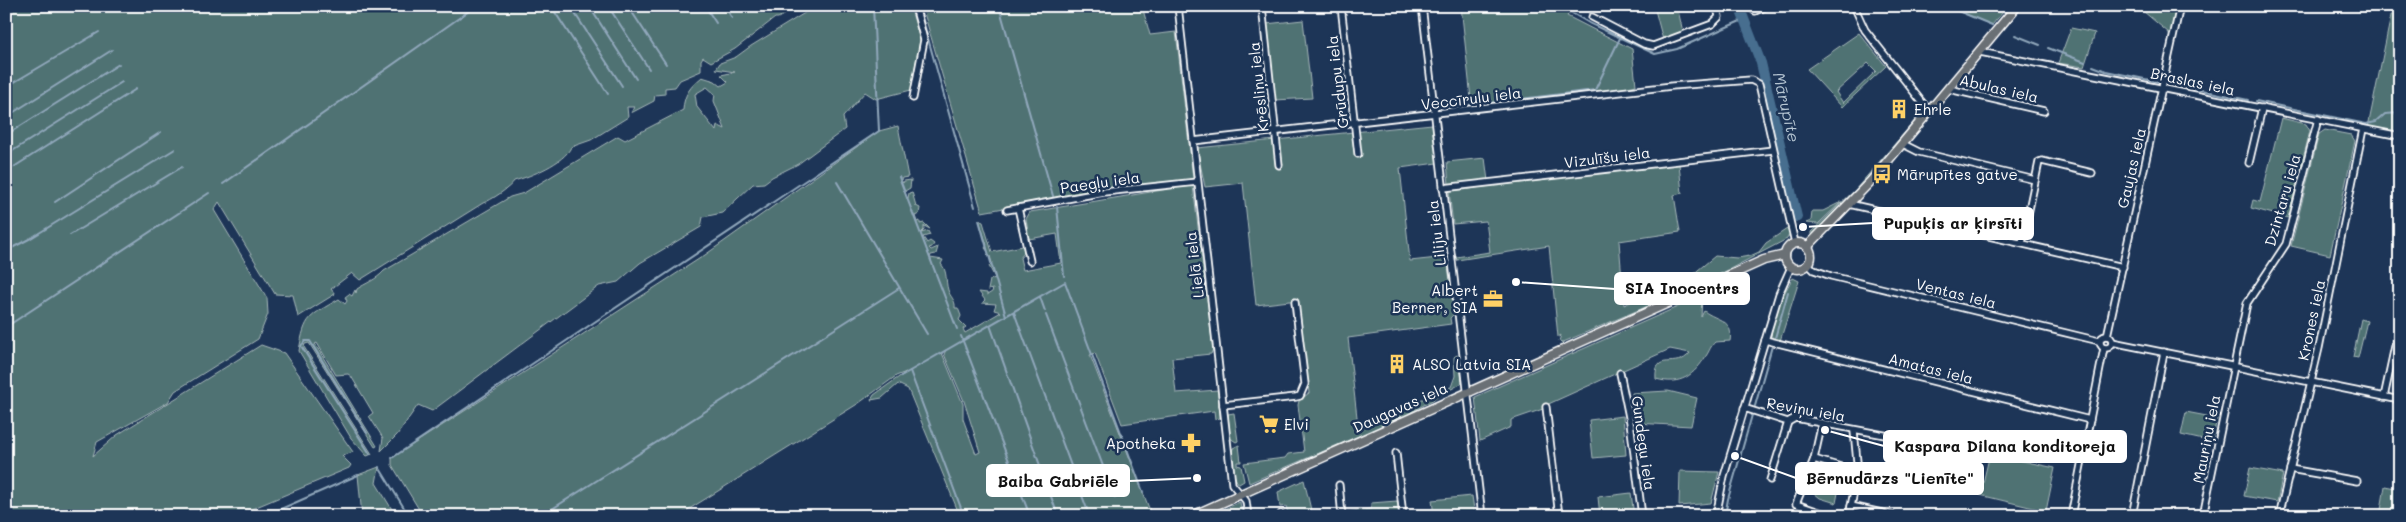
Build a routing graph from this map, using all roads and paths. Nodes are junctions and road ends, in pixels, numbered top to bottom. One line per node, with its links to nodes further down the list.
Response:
1 (915, 6): 16 (street)
2 (1178, 6): 26 (street, Lielā iela)
3 (1262, 6): 24 (street, Krēsliņu iela)
4 (1341, 6): 22 (street, Grūdupu iela)
5 (1422, 6): 20 (street, Liliju iela)
6 (1718, 6): 12 (street)
7 (1749, 6): 8 (street)
8 (1768, 6)
9 (1854, 6): 18 (street)
10 (2017, 6): 13 (main road)
11 (2180, 6): 14 (street, Gaujas iela)
12 (1592, 17)
13 (1980, 52): 14 (street, Braslas iela); 15 (main road)
14 (2162, 87): 17 (street, Braslas iela); 46 (street, Gaujas iela)
15 (1949, 89): 18 (main road); 19 (street, Abulas iela)
16 (914, 98)
17 (2262, 108): 21 (street, Braslas iela); 30 (street)
18 (1929, 111): 27 (main road)
19 (2044, 112)
20 (1434, 115): 22 (street, Veccīruļu iela); 28 (street, Veccīruļu iela); 35 (street, Liliju iela)
21 (2318, 120): 23 (street, Braslas iela); 55 (street, Dzintaru iela)
22 (1355, 124): 24 (street, Veccīruļu iela); 29 (street, Grūdupu iela)
23 (2363, 128): 25 (street, Braslas iela); 57 (street, Krones iela)
24 (1276, 132): 26 (street, Veccīruļu iela); 31 (street, Krēsliņu iela)
25 (2400, 136)
26 (1193, 141): 34 (street, Lielā iela)
27 (1903, 144): 33 (street); 36 (main road)
28 (1773, 150): 35 (street, Vizulīšu iela); 39 (street)
29 (1358, 154)
30 (2249, 163)
31 (1279, 165)
32 (2092, 173): 33 (street)
33 (2035, 180): 40 (street)
34 (1197, 182): 37 (street, Paegļu iela); 61 (street, Lielā iela)
35 (1443, 188): 58 (street, Liliju iela)
36 (1849, 204): 40 (street); 41 (main road)
37 (1018, 208): 38 (street, Paegļu iela); 43 (street)
38 (1007, 210)
39 (1795, 243): 41 (main road); 42 (main road)
40 (2022, 244): 46 (street)
41 (1808, 246): 44 (main road)
42 (1785, 256): 45 (main road); 58 (main road, Daugavas iela)
43 (1030, 261)
44 (1808, 265): 45 (main road); 51 (street, Ventas iela)
45 (1791, 267): 50 (street)
46 (2123, 267): 49 (street, Gaujas iela)
47 (1295, 302): 61 (street)
48 (2400, 322): 59 (street)
49 (2107, 336): 51 (street); 52 (street)
50 (1765, 340): 63 (street); 64 (street, Amatas iela)
51 (2099, 341): 53 (street)
52 (2112, 342): 53 (street); 54 (street)
53 (2104, 348): 64 (street)
54 (2164, 352): 55 (street); 90 (street)
55 (2233, 367): 57 (street); 91 (street, Mauriņu iela)
56 (1620, 373): 84 (street, Gundegu iela)
57 (2310, 383): 59 (street); 71 (street, Krones iela)
58 (1466, 392): 76 (main road, Daugavas iela); 82 (street, Liliju iela)
59 (2384, 397): 60 (street)
60 (2400, 400)
61 (1223, 405): 76 (street, Lielā iela)
62 (1546, 407): 83 (street)
63 (1744, 408): 65 (street, Reviņu iela); 85 (street)
64 (2090, 420): 89 (street)
65 (1788, 422): 66 (street, Reviņu iela); 73 (street)
66 (1822, 423): 67 (street, Reviņu iela); 70 (street)
67 (1854, 431): 69 (street, Reviņu iela); 72 (street)
68 (1396, 453): 81 (street)
69 (1982, 455)
70 (1814, 459): 72 (street); 86 (street)
71 (2290, 469): 74 (street); 92 (street, Krones iela)
72 (1858, 472): 77 (street)
73 (1770, 480)
74 (2357, 481)
75 (1338, 486): 80 (street)
76 (1240, 493): 78 (main road, Daugavas iela); 79 (street, Lielā iela)
77 (1851, 506): 87 (street); 88 (street)
78 (1192, 516)
79 (1248, 516)
80 (1342, 516)
81 (1403, 516)
82 (1482, 516)
83 (1559, 516)
84 (1642, 516)
85 (1716, 516)
86 (1831, 516)
87 (1849, 516)
88 (1895, 516)
89 (2071, 516)
90 (2132, 516)
91 (2203, 516)
92 (2279, 516)

